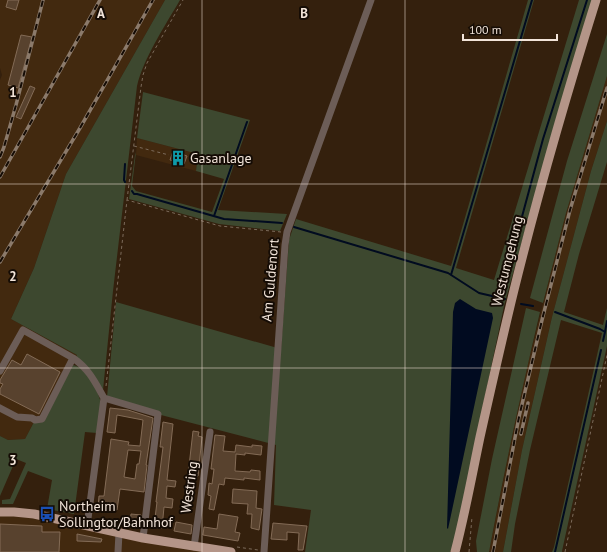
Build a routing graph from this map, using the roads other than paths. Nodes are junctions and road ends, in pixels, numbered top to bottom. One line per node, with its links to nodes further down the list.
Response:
1 (371, 0): 16 (street, Am Guldenort)
2 (596, 0): 11 (main road, Westumgehung)
3 (73, 358): 4 (street); 5 (street); 6 (street)
4 (0, 370)
5 (104, 398): 9 (street); 12 (street)
6 (0, 408)
7 (210, 432): 13 (street, Westring)
8 (0, 512): 9 (main road)
9 (86, 526): 10 (main road)
10 (119, 533): 12 (main road); 14 (street)
11 (460, 533): 17 (main road, Westumgehung); 18 (main road, Westumgehung)
12 (143, 538): 13 (main road)
13 (196, 549): 15 (main road)
14 (118, 552)
15 (231, 552)
16 (264, 552)
17 (455, 552)
18 (459, 552)

